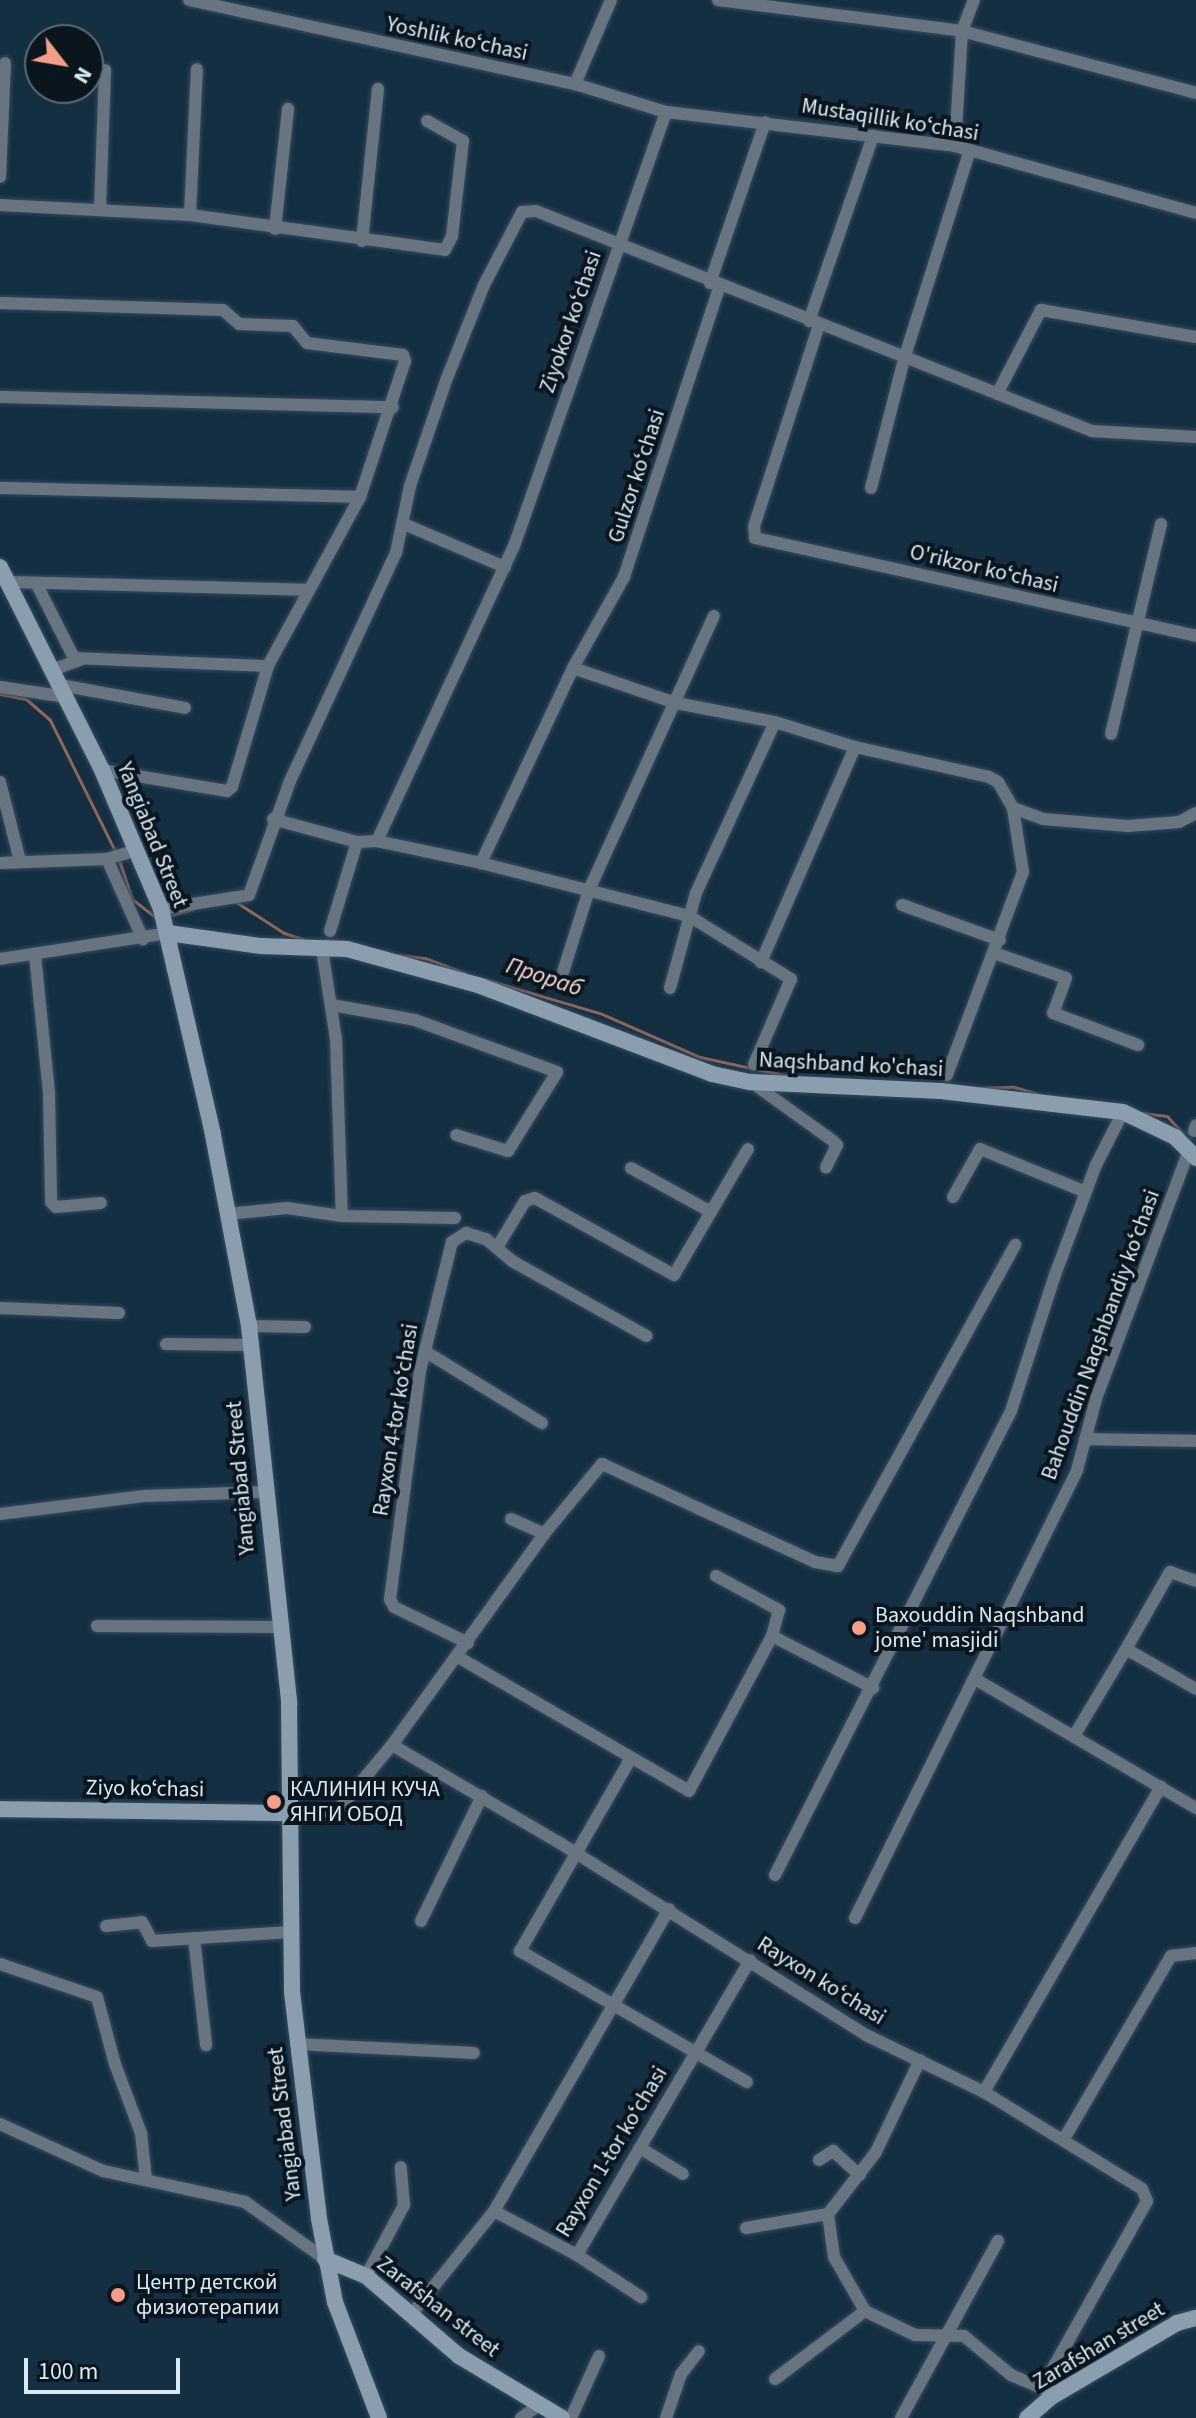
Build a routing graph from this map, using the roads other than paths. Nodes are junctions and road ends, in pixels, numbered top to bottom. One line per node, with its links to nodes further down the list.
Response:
1 (189, 0): 5 (street, Yoshlik koʻchasi)
2 (611, 0): 10 (street)
3 (718, 0): 6 (street)
4 (974, 0): 6 (street)
5 (233, 5): 10 (street, Yoshlik koʻchasi)
6 (962, 31): 12 (street); 18 (street)
7 (5, 63): 20 (street)
8 (197, 69): 24 (street)
9 (105, 70): 22 (street)
10 (575, 84): 14 (street, Mustaqillik koʻchasi)
11 (378, 89): 26 (street)
12 (1196, 93)
13 (288, 109): 25 (street)
14 (666, 112): 16 (street, Mustaqillik koʻchasi); 27 (street)
15 (427, 121): 26 (street)
16 (765, 122): 17 (street, Mustaqillik koʻchasi); 28 (street, Gulzor koʻchasi)
17 (873, 136): 18 (street, Mustaqillik koʻchasi); 30 (street)
18 (955, 146): 19 (street, Mustaqillik koʻchasi)
19 (970, 150): 23 (street, Mustaqillik koʻchasi); 32 (street)
20 (0, 177)
21 (0, 205): 22 (street)
22 (100, 208): 24 (street)
23 (1196, 213)
24 (190, 215): 25 (street)
25 (275, 229): 26 (street)
26 (362, 241)
27 (618, 247): 28 (street, Ziyokor koʻchasi); 40 (street); 42 (street, Ziyokor koʻchasi)
28 (715, 285): 30 (street, Ziyokor koʻchasi); 51 (street, Gulzor koʻchasi)
29 (0, 303): 35 (street)
30 (814, 323): 32 (street, Ziyokor koʻchasi); 47 (street, O'rikzor koʻchasi)
31 (1196, 337): 33 (street)
32 (905, 356): 33 (street, Ziyokor koʻchasi); 38 (street)
33 (997, 394): 36 (street, Ziyokor koʻchasi)
34 (0, 397): 35 (street)
35 (393, 407): 39 (street)
36 (1196, 437)
37 (0, 488): 39 (street)
38 (871, 488)
39 (360, 497): 45 (street)
40 (404, 524): 42 (street); 64 (street)
41 (1161, 524): 47 (street)
42 (505, 567): 65 (street, Ziyokor koʻchasi)
43 (3, 575): 44 (street); 52 (street, Yangiabad Street)
44 (36, 583): 45 (street); 49 (street)
45 (309, 590): 50 (street)
46 (714, 616): 55 (street)
47 (1136, 626): 48 (street, O'rikzor koʻchasi); 58 (street)
48 (1196, 636)
49 (80, 660): 50 (street); 52 (street)
50 (268, 666): 60 (street)
51 (573, 668): 55 (street); 71 (street, Gulzor koʻchasi)
52 (52, 670): 54 (street, Yangiabad Street)
53 (0, 687): 54 (street)
54 (63, 691): 56 (street); 60 (street, Yangiabad Street)
55 (676, 703): 57 (street); 72 (street)
56 (185, 708)
57 (775, 722): 59 (street); 75 (street)
58 (1111, 734)
59 (855, 747): 62 (street); 84 (street)
60 (102, 770): 67 (street, Yangiabad Street)
61 (0, 782): 69 (street)
62 (1013, 808): 63 (street); 79 (street)
63 (1196, 813)
64 (273, 819): 66 (street); 74 (street)
65 (377, 841): 66 (street); 71 (street)
66 (357, 842): 76 (street)
67 (137, 850): 68 (street); 74 (street, Yangiabad Street)
68 (107, 859): 69 (street); 78 (street)
69 (20, 861): 70 (street)
70 (0, 863)
71 (481, 863): 72 (street)
72 (589, 890): 75 (street); 85 (street)
73 (902, 905): 79 (street)
74 (161, 909): 77 (street, Yangiabad Street)
75 (689, 916): 84 (street); 86 (street)
76 (330, 931)
77 (168, 933): 78 (street); 80 (street, Naqshband ko'chasi); 102 (street, Yangiabad Street)
78 (143, 939): 82 (street)
79 (1000, 940): 81 (street)
80 (322, 949): 87 (street); 91 (street, Naqshband ko'chasi)
81 (994, 953): 88 (street); 90 (street)
82 (35, 955): 83 (street); 100 (street)
83 (0, 959)
84 (761, 962): 89 (street)
85 (563, 972)
86 (670, 988)
87 (332, 1005): 93 (street); 103 (street)
88 (1138, 1045)
89 (754, 1064)
90 (947, 1075)
91 (751, 1082): 92 (street, Naqshband ko'chasi); 97 (street)
92 (1123, 1112): 95 (street, Naqshband ko'chasi); 98 (street)
93 (456, 1135)
94 (748, 1149): 101 (street)
95 (1192, 1154): 116 (street, Bahouddin Naqshbandiy koʻchasi)
96 (631, 1168): 101 (street)
97 (826, 1168)
98 (1086, 1192): 99 (street); 131 (street)
99 (953, 1197)
100 (101, 1203)
101 (711, 1212): 106 (street)
102 (228, 1214): 103 (street); 109 (street, Yangiabad Street)
103 (342, 1216): 104 (street)
104 (455, 1218)
105 (1015, 1245): 121 (street)
106 (498, 1246): 111 (street); 114 (street, Rayxon 4-tor koʻchasi)
107 (0, 1308): 108 (street)
108 (119, 1313)
109 (249, 1326): 110 (street); 113 (street, Yangiabad Street)
110 (305, 1327)
111 (647, 1336)
112 (166, 1344): 113 (street)
113 (251, 1345): 118 (street, Yangiabad Street)
114 (426, 1352): 115 (street); 127 (street, Rayxon 4-tor koʻchasi)
115 (542, 1423)
116 (1085, 1439): 117 (street); 130 (street, Bahouddin Naqshbandiy koʻchasi)
117 (1196, 1441)
118 (264, 1492): 119 (street); 125 (street, Yangiabad Street)
119 (0, 1514)
120 (511, 1519): 121 (street)
121 (544, 1534): 127 (street)
122 (716, 1576): 126 (street)
123 (1196, 1581): 128 (street)
124 (97, 1626): 125 (street)
125 (279, 1627): 140 (street, Yangiabad Street)
126 (772, 1636): 131 (street); 135 (street)
127 (468, 1643): 129 (street)
128 (1126, 1649): 132 (street); 133 (street)
129 (458, 1657): 134 (street); 135 (street)
130 (975, 1679): 133 (street); 144 (street, Bahouddin Naqshbandiy koʻchasi)
131 (873, 1688): 142 (street)
132 (1196, 1689)
133 (1074, 1736): 136 (street)
134 (392, 1745): 137 (street, Rayxon koʻchasi); 140 (street)
135 (631, 1758): 141 (street)
136 (1161, 1787): 138 (street); 159 (street)
137 (482, 1796): 141 (street, Rayxon koʻchasi); 145 (street)
138 (1196, 1808)
139 (0, 1809): 140 (street, Ziyo koʻchasi)
140 (290, 1813): 147 (street, Yangiabad Street)
141 (573, 1851): 143 (street, Rayxon koʻchasi); 152 (street)
142 (775, 1875)
143 (669, 1909): 150 (street, Rayxon koʻchasi); 152 (street)
144 (855, 1918)
145 (421, 1921)
146 (106, 1926): 148 (street)
147 (290, 1932): 148 (street); 153 (street, Yangiabad Street)
148 (194, 1938): 154 (street)
149 (1196, 1953): 161 (street)
150 (750, 1960): 156 (street, Rayxon 1-tor koʻchasi); 157 (street, Rayxon koʻchasi)
151 (0, 1964): 167 (street)
152 (613, 2005): 156 (street); 168 (street)
153 (297, 2044): 155 (street); 173 (street, Yangiabad Street)
154 (206, 2045)
155 (474, 2053)
156 (696, 2053): 158 (street); 162 (street, Rayxon 1-tor koʻchasi)
157 (920, 2060): 159 (street, Rayxon koʻchasi); 166 (street)
158 (747, 2082)
159 (984, 2092): 161 (street, Rayxon koʻchasi)
160 (0, 2124): 167 (street)
161 (1064, 2139): 183 (street, Rayxon koʻchasi)
162 (640, 2148): 165 (street); 172 (street, Rayxon 1-tor koʻchasi)
163 (819, 2160): 166 (street)
164 (401, 2167): 174 (street)
165 (683, 2174)
166 (860, 2175): 169 (street)
167 (146, 2180): 173 (street)
168 (494, 2211): 172 (street, Rayxon 1-tor koʻchasi); 177 (street)
169 (828, 2214): 170 (street); 176 (street)
170 (746, 2228)
171 (998, 2241): 179 (street)
172 (577, 2255): 175 (street)
173 (325, 2259): 174 (street, Zarafshan street); 185 (street, Yangiabad Street)
174 (366, 2276): 177 (street, Zarafshan street)
175 (641, 2297)
176 (865, 2311): 179 (street); 182 (street)
177 (410, 2316): 184 (street, Zarafshan street)
178 (1196, 2318): 183 (street, Zarafshan street)
179 (945, 2334): 183 (street); 190 (street)
180 (699, 2351): 189 (street)
181 (599, 2356): 188 (street)
182 (775, 2379)
183 (1047, 2393): 191 (street, Zarafshan street)
184 (536, 2407): 186 (street); 187 (street, Zarafshan street)
185 (379, 2418)
186 (521, 2418)
187 (562, 2418)
188 (571, 2418)
189 (666, 2418)
190 (901, 2418)
191 (1027, 2418)

